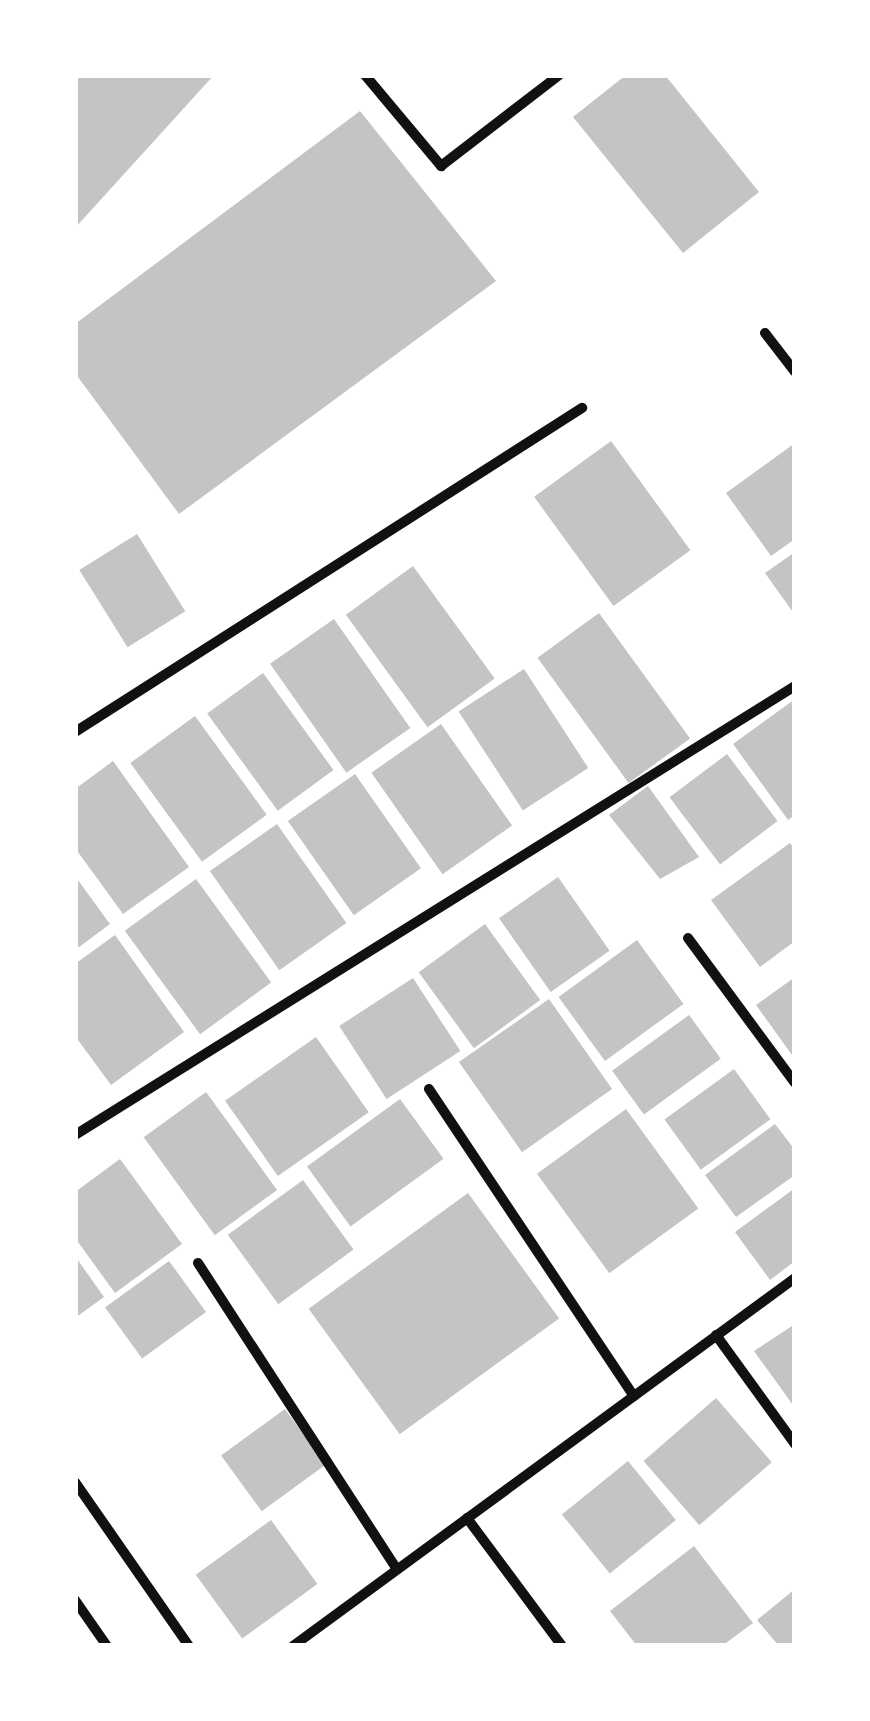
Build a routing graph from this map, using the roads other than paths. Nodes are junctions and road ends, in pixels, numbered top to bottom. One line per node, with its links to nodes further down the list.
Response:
1 (365, 75): 2 (street)
2 (559, 75)
3 (766, 333): 4 (street)
4 (795, 372)
5 (582, 408): 7 (street)
6 (795, 686): 11 (street)
7 (75, 732)
8 (688, 938): 9 (street)
9 (795, 1083)
10 (429, 1088): 15 (street)
11 (75, 1135)
12 (198, 1263): 19 (street)
13 (795, 1278): 14 (street)
14 (716, 1334): 15 (street); 16 (street)
15 (634, 1396): 18 (street)
16 (795, 1444)
17 (75, 1482): 22 (street)
18 (467, 1518): 19 (street); 24 (street)
19 (397, 1569): 23 (street)
20 (75, 1600): 21 (street)
21 (107, 1646)
22 (189, 1646)
23 (292, 1646)
24 (562, 1646)

